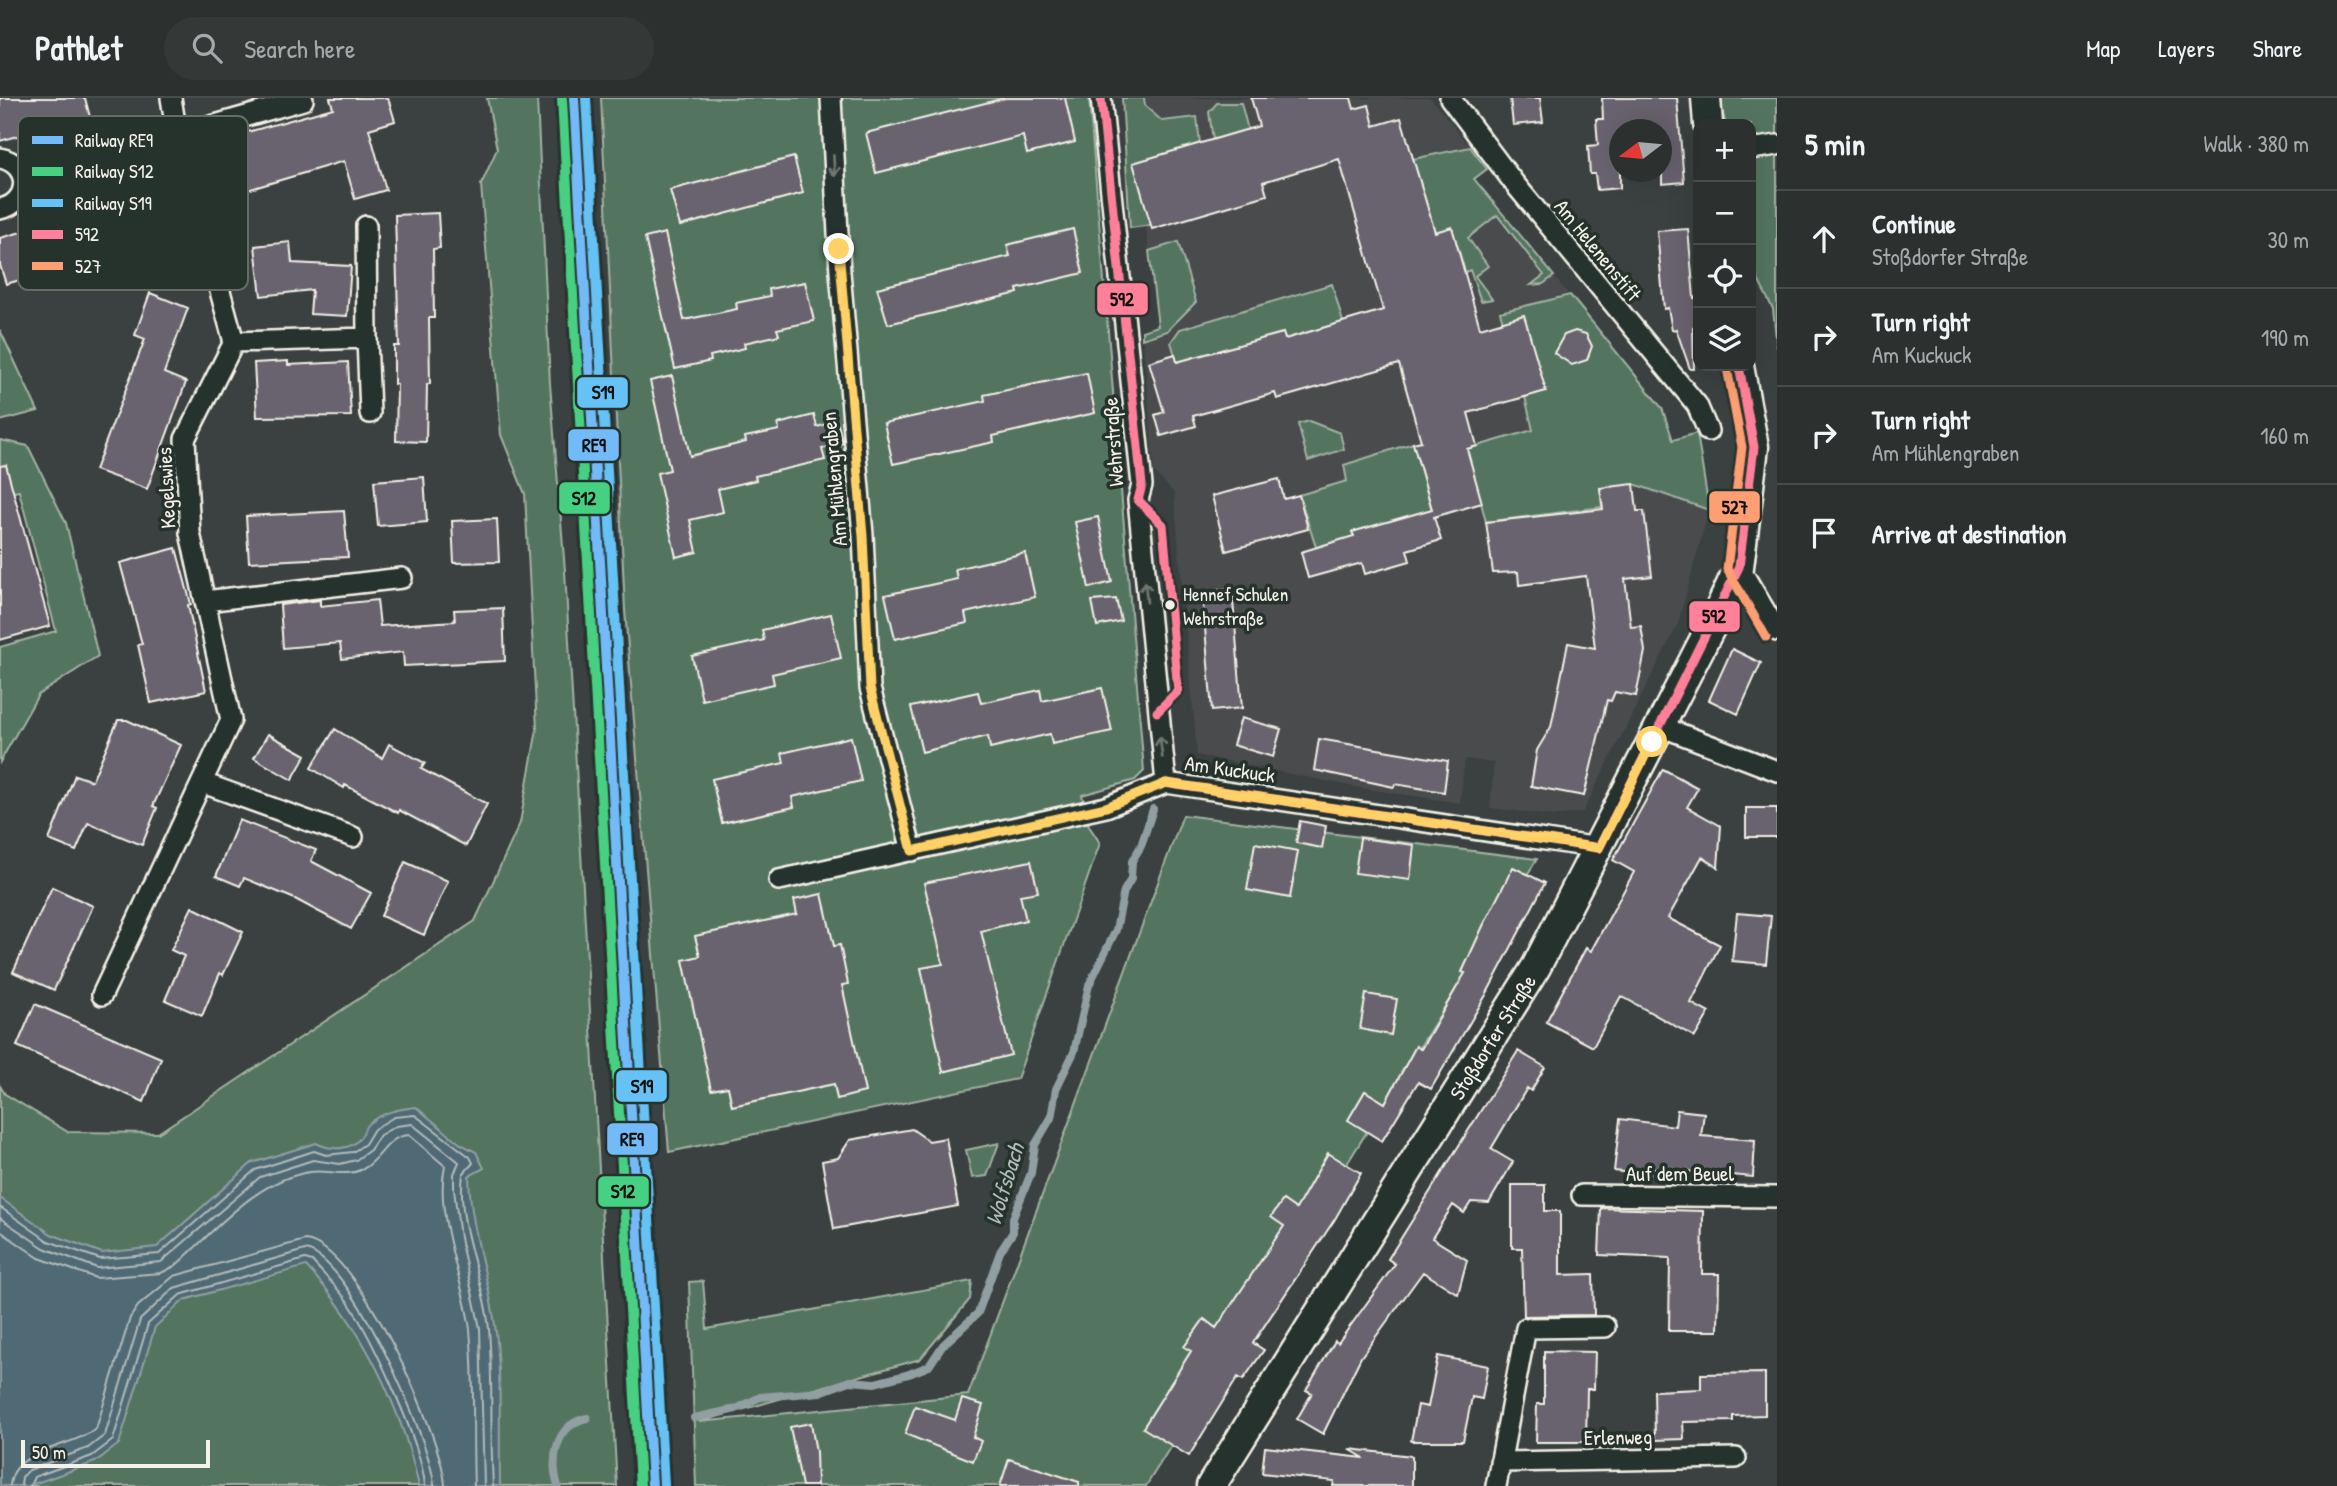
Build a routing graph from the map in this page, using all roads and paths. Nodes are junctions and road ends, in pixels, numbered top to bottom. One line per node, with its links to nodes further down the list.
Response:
1 (171, 98): 7 (street)
2 (831, 98): 33 (street, Am Mühlengraben, one-way to 33)
3 (1101, 98): 30 (street, Wehrstraße, one-way to 3)
4 (1450, 98): 22 (street, Am Helenenstift)
5 (1706, 98): 9 (main road)
6 (303, 100): 8 (street)
7 (174, 116)
8 (245, 116)
9 (1708, 119)
10 (1777, 145): 11 (street)
11 (1756, 148)
12 (0, 158): 13 (street)
13 (18, 167)
14 (18, 199): 15 (street)
15 (0, 209)
16 (366, 226): 18 (street)
17 (220, 290): 19 (street)
18 (367, 338): 19 (street); 21 (street)
19 (234, 342): 25 (street, Kegelswies)
20 (1740, 371): 23 (main road, Stoßdorfer Straße)
21 (370, 413)
22 (1708, 431)
23 (1739, 567): 26 (street); 27 (main road, Stoßdorfer Straße)
24 (402, 578): 25 (street)
25 (205, 601): 29 (street, Kegelswies)
26 (1777, 631)
27 (1660, 726): 28 (street); 32 (main road, Stoßdorfer Straße)
28 (1777, 771)
29 (203, 783): 31 (street); 35 (street, Kegelswies)
30 (1166, 783): 32 (street, Am Kuckuck); 33 (street, Am Kuckuck)
31 (353, 837)
32 (1599, 848): 41 (main road, Stoßdorfer Straße)
33 (912, 851): 34 (street, Am Kuckuck)
34 (779, 880)
35 (102, 995)
36 (1583, 1195): 37 (street, Auf dem Beuel)
37 (1777, 1197)
38 (1605, 1327): 40 (street)
39 (1736, 1458): 40 (street, Erlenweg)
40 (1500, 1462): 42 (street)
41 (1211, 1486)
42 (1496, 1486)

